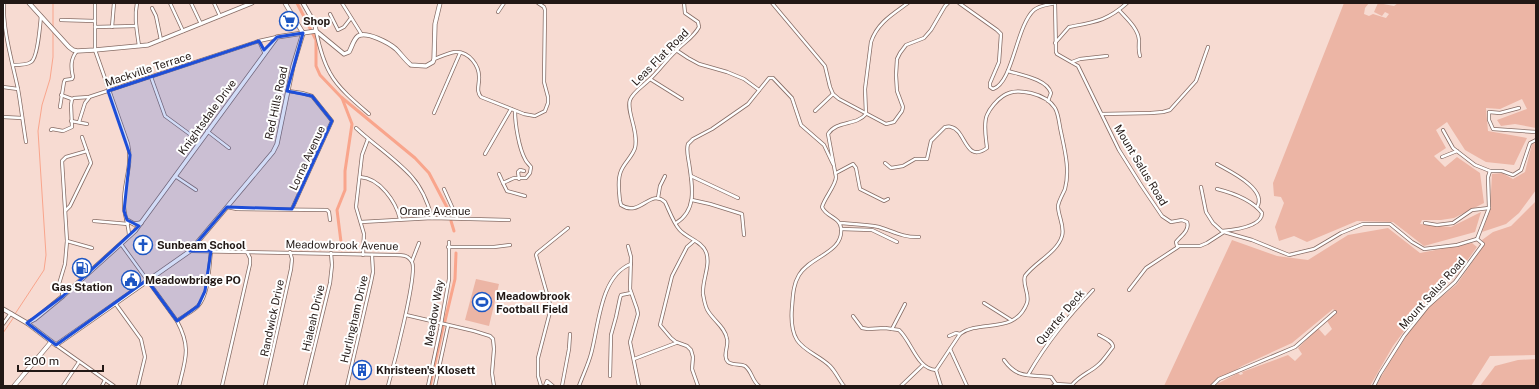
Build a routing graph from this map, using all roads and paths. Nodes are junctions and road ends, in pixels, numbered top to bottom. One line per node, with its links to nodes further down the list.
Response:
1 (4, 3): 55 (street)
2 (29, 3): 27 (main road)
3 (95, 3): 31 (street)
4 (114, 3): 35 (street)
5 (137, 3): 33 (street)
6 (170, 3): 36 (street)
7 (191, 3): 32 (street)
8 (214, 3): 28 (street)
9 (252, 3): 28 (main road)
10 (285, 3): 38 (main road)
11 (304, 3): 37 (main road)
12 (342, 3): 29 (street)
13 (440, 3): 53 (main road)
14 (504, 3): 25 (street)
15 (538, 3): 73 (street)
16 (684, 3): 48 (street, Leas Flat Road)
17 (772, 3): 64 (street)
18 (908, 3): 77 (street)
19 (948, 3): 77 (street)
20 (959, 3): 56 (street)
21 (1055, 3): 43 (street); 56 (street)
22 (1127, 3): 24 (street)
23 (152, 8): 41 (street)
24 (1119, 10): 43 (street); 52 (street)
25 (498, 12)
26 (330, 14): 29 (street)
27 (41, 16): 46 (main road); 55 (street)
28 (220, 16): 32 (main road)
29 (351, 18): 39 (street)
30 (61, 20): 31 (street)
31 (95, 21): 34 (street)
32 (201, 24): 36 (main road)
33 (136, 26): 35 (street); 44 (street)
34 (95, 27): 35 (street); 47 (street)
35 (112, 27)
36 (183, 31): 41 (main road)
37 (316, 31): 38 (main road); 39 (main road); 76 (street)
38 (304, 33): 40 (main road); 63 (main road, Red Hills Road)
39 (362, 35): 53 (main road)
40 (276, 37): 42 (street, Mackville Terrace); 49 (main road, Knightsdale Drive)
41 (161, 40): 44 (main road)
42 (259, 41): 49 (street); 57 (street, Mackville Terrace)
43 (1054, 43): 54 (street, Mount Salus Road)
44 (139, 46): 47 (main road)
45 (1208, 47): 78 (street)
46 (77, 50): 47 (main road); 65 (street)
47 (95, 50): 62 (street)
48 (676, 50): 58 (street, Leas Flat Road); 61 (street)
49 (264, 52): 87 (main road, Knightsdale Drive)
50 (460, 53): 53 (street); 72 (street); 75 (street)
51 (1107, 56): 54 (street)
52 (1140, 56)
53 (434, 59)
54 (1072, 63): 78 (street, Mount Salus Road)
55 (12, 65): 60 (street)
56 (1008, 71): 69 (street)
57 (150, 76): 62 (street, Mackville Terrace); 92 (street)
58 (650, 79): 68 (street); 117 (street, Leas Flat Road)
59 (3, 87): 60 (street)
60 (18, 89): 80 (street)
61 (759, 90): 101 (street); 109 (street)
62 (108, 91): 66 (street, Mackville Terrace); 132 (street)
63 (287, 91): 121 (main road, Red Hills Road); 124 (street, Lorna Avenue)
64 (834, 94): 74 (street); 77 (street)
65 (61, 95): 67 (street); 70 (street)
66 (89, 97): 67 (street, Mackville Terrace); 82 (street)
67 (72, 99): 81 (street)
68 (682, 99)
69 (1048, 101): 99 (street); 179 (street)
70 (60, 107)
71 (1519, 108): 88 (street)
72 (511, 109): 73 (street); 97 (street)
73 (515, 111): 110 (street)
74 (815, 111)
75 (434, 113)
76 (369, 114)
77 (866, 114): 101 (street)
78 (1102, 114): 154 (street, Mount Salus Road)
79 (3, 117): 80 (street)
80 (22, 118): 93 (street)
81 (71, 121): 82 (street); 85 (street)
82 (79, 122): 83 (street)
83 (87, 124)
84 (356, 128): 90 (street)
85 (51, 130)
86 (1443, 130): 96 (street)
87 (207, 131): 92 (main road, Knightsdale Drive); 94 (street)
88 (1536, 132)
89 (82, 137): 95 (street)
90 (368, 139): 107 (street); 126 (street)
91 (1536, 140): 103 (street)
92 (199, 141): 106 (main road, Knightsdale Drive)
93 (26, 142)
94 (229, 148)
95 (87, 151): 125 (street); 125 (street)
96 (1457, 151): 98 (street); 103 (street)
97 (485, 154)
98 (1442, 157)
99 (885, 163)
100 (1217, 164): 122 (street)
101 (834, 166): 104 (street)
102 (524, 171): 110 (street)
103 (1490, 171): 123 (street)
104 (836, 173): 119 (street); 136 (street)
105 (499, 174): 111 (street)
106 (175, 176): 114 (street); 135 (main road, Knightsdale Drive)
107 (360, 176): 128 (street); 133 (street)
108 (665, 176): 117 (street)
109 (691, 176): 118 (street); 120 (street)
110 (519, 178): 111 (street)
111 (503, 183): 116 (street)
112 (444, 188): 127 (street)
113 (1201, 188): 140 (street)
114 (196, 190)
115 (1217, 190): 122 (street)
116 (525, 196)
117 (658, 198): 134 (street)
118 (738, 198)
119 (888, 199)
120 (692, 200): 134 (street); 141 (street)
121 (227, 207): 124 (street); 156 (main road, Red Hills Road)
122 (1257, 207): 140 (street)
123 (1489, 208): 137 (street); 144 (street)
124 (292, 209): 129 (street)
125 (66, 210): 145 (street)
126 (432, 218): 127 (street, Orane Avenue); 128 (street, Orane Avenue)
127 (457, 218): 130 (street, Orane Avenue)
128 (400, 219): 133 (street, Orane Avenue)
129 (330, 220)
130 (509, 220)
131 (94, 221): 132 (street)
132 (127, 222): 135 (main road); 142 (street)
133 (361, 222): 161 (street)
134 (676, 222): 146 (street)
135 (141, 223): 142 (main road, Knightsdale Drive)
136 (840, 223): 139 (street); 143 (street)
137 (1425, 223)
138 (568, 228): 216 (street)
139 (842, 229): 148 (street); 224 (street)
140 (1223, 231): 144 (street, Mount Salus Road); 154 (street)
141 (744, 235)
142 (129, 236): 150 (main road)
143 (919, 237)
144 (1478, 239): 229 (street, Mount Salus Road)
145 (67, 241): 155 (street); 169 (street)
146 (694, 241): 190 (street); 223 (street)
147 (449, 242): 153 (street, Meadow Way)
148 (897, 242)
149 (419, 243): 163 (street)
150 (121, 244): 165 (street); 169 (main road)
151 (510, 245): 153 (street)
152 (628, 246): 164 (street)
153 (448, 247): 182 (street, Meadow Way)
154 (1179, 247): 167 (street)
155 (92, 248)
156 (190, 251): 157 (street, Meadowbrook Avenue); 165 (main road, Red Hills Road)
157 (211, 251): 158 (street, Meadowbrook Avenue); 178 (street)
158 (247, 252): 159 (street, Meadowbrook Avenue); 208 (street)
159 (290, 252): 160 (street, Meadowbrook Avenue); 209 (street, Randwick Drive)
160 (331, 253): 161 (street, Meadowbrook Avenue); 210 (street, Hialeah Drive)
161 (364, 255): 162 (street, Meadowbrook Avenue)
162 (372, 255): 163 (street, Meadowbrook Avenue); 211 (street, Hurlingham Drive)
163 (412, 262): 176 (street, Meadowbrook Avenue)
164 (631, 264): 168 (street); 220 (street)
165 (147, 280): 170 (main road, Red Hills Road); 178 (street)
166 (1093, 290): 198 (street, Quarter Deck)
167 (1129, 290)
168 (631, 293): 193 (street); 199 (street)
169 (63, 296): 180 (main road)
170 (115, 303): 191 (main road, Red Hills Road); 206 (street)
171 (984, 303): 179 (street)
172 (905, 304): 184 (street)
173 (3, 309): 175 (main road)
174 (1334, 312): 228 (street)
175 (11, 313): 180 (main road); 181 (street)
176 (406, 315): 182 (street); 212 (street, Meadowbrook Avenue)
177 (853, 316): 184 (street)
178 (176, 321): 207 (street)
179 (1012, 321): 186 (street)
180 (27, 323): 189 (main road)
181 (3, 324)
182 (440, 324): 183 (street); 213 (street, Meadow Way)
183 (448, 326): 214 (street); 215 (street)
184 (892, 329): 196 (street)
185 (570, 334): 219 (street)
186 (960, 334): 188 (street); 192 (street)
187 (1098, 335): 201 (street)
188 (949, 336)
189 (51, 342): 191 (main road); 202 (main road)
190 (676, 342): 193 (street); 222 (street)
191 (56, 345): 195 (street)
192 (950, 349): 197 (street); 227 (street)
193 (634, 359): 221 (street)
194 (1004, 360): 198 (street)
195 (79, 362): 200 (street); 203 (street)
196 (923, 365): 197 (street); 225 (street)
197 (936, 370): 226 (street)
198 (1028, 375): 201 (street)
199 (610, 376)
200 (105, 380): 204 (street); 205 (street)
201 (1054, 385)
202 (14, 386)
203 (63, 386)
204 (102, 386)
205 (114, 386)
206 (138, 386)
207 (179, 386)
208 (222, 386)
209 (265, 386)
210 (305, 386)
211 (347, 386)
212 (388, 386)
213 (428, 386)
214 (435, 386)
215 (494, 386)
216 (541, 386)
217 (545, 386): 218 (street)
218 (553, 386)
219 (562, 386)
220 (580, 386)
221 (639, 386)
222 (698, 386)
223 (759, 386)
224 (844, 386)
225 (901, 386)
226 (941, 386)
227 (967, 386)
228 (1212, 386)
229 (1374, 386)

